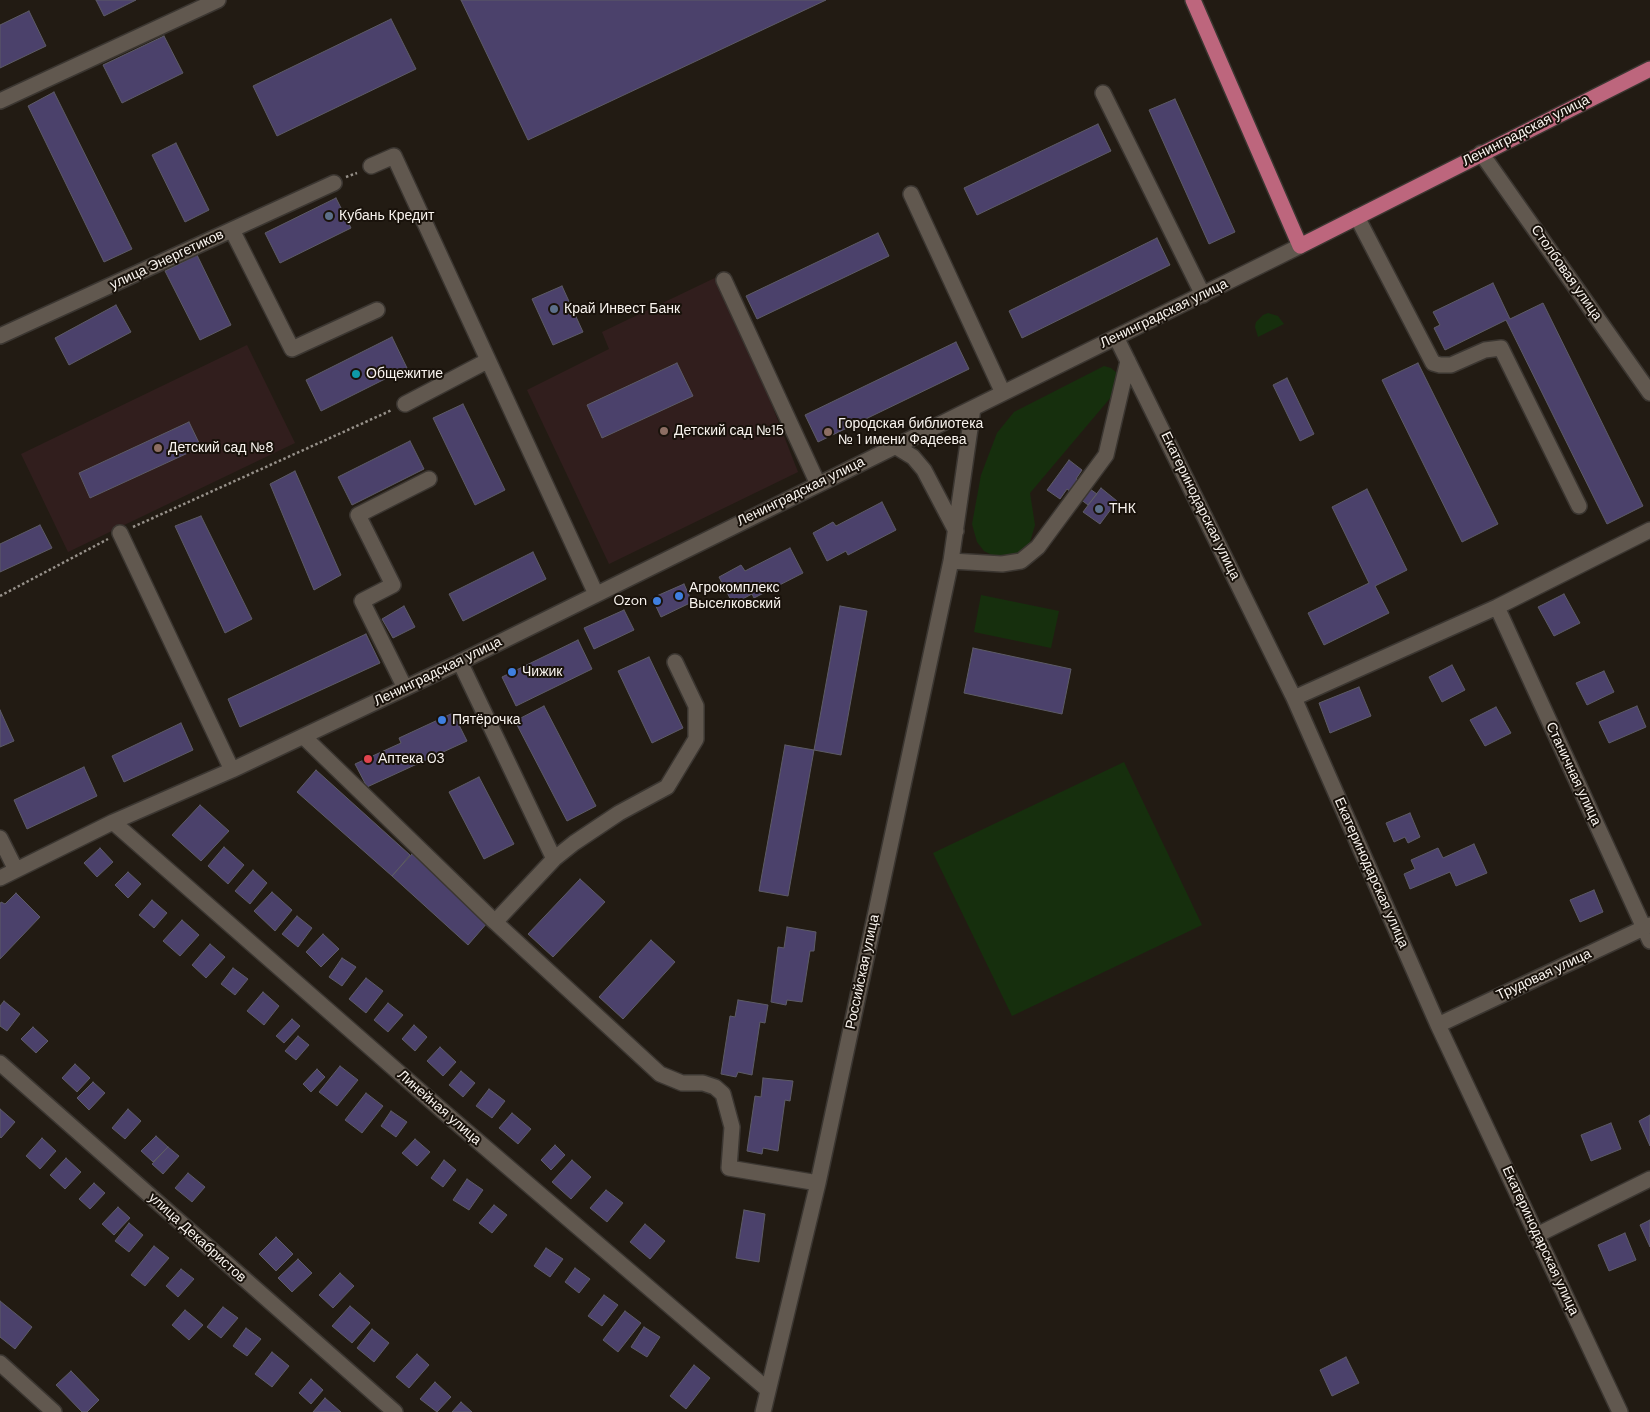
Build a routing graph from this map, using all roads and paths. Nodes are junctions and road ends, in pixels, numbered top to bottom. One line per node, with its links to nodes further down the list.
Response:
1 (218, 0): 5 (street)
2 (1192, 0): 12 (main road)
3 (1650, 69): 6 (main road, Ленинградская улица)
4 (1103, 93): 14 (street)
5 (0, 102)
6 (1482, 153): 10 (main road, Ленинградская улица); 21 (street, Столбовая улица)
7 (371, 166): 8 (path); 18 (street)
8 (334, 183): 11 (street, улица Энергетиков)
9 (911, 194): 20 (street)
10 (1357, 217): 12 (main road, Ленинградская улица); 27 (street)
11 (232, 230): 15 (street); 16 (street, улица Энергетиков)
12 (1300, 246): 14 (street, Ленинградская улица)
13 (724, 280): 26 (street)
14 (1203, 295): 17 (street, Ленинградская улица)
15 (377, 310)
16 (0, 336)
17 (1116, 337): 19 (street, Екатеринодарская улица); 20 (street, Ленинградская улица)
18 (487, 361): 22 (street); 32 (street)
19 (1128, 361): 31 (street); 38 (street, Екатеринодарская улица)
20 (1003, 392): 23 (street, Ленинградская улица)
21 (1650, 393)
22 (405, 404): 30 (path)
23 (973, 408): 24 (street, Ленинградская улица); 29 (street, Российская улица)
24 (896, 446): 26 (street, Ленинградская улица); 29 (street)
25 (429, 479): 37 (street)
26 (818, 484): 32 (street, Ленинградская улица)
27 (1579, 506)
28 (1650, 530): 34 (street)
29 (956, 531): 31 (street, Российская улица)
30 (120, 533): 33 (path); 40 (street)
31 (951, 561): 51 (street, Российская улица)
32 (596, 594): 35 (street, Ленинградская улица)
33 (0, 596)
34 (1497, 607): 38 (street); 47 (street, Станичная улица)
35 (460, 662): 37 (street, Ленинградская улица); 43 (street)
36 (675, 662): 43 (street)
37 (405, 688): 39 (street, Ленинградская улица)
38 (1294, 698): 48 (street, Екатеринодарская улица)
39 (304, 737): 40 (street, Ленинградская улица); 46 (street)
40 (232, 770): 41 (street, Ленинградская улица)
41 (113, 822): 44 (street, Ленинградская улица); 54 (street, Линейная улица)
42 (0, 838): 44 (street)
43 (554, 859): 46 (street)
44 (16, 870): 45 (street, Ленинградская улица)
45 (0, 878)
46 (495, 922): 51 (street)
47 (1648, 931): 48 (street, Трудовая улица)
48 (1438, 1025): 52 (street, Екатеринодарская улица)
49 (0, 1063): 56 (street, улица Декабристов)
50 (1650, 1179): 52 (street)
51 (818, 1183): 54 (street, Российская улица)
52 (1537, 1235): 58 (street, Екатеринодарская улица)
53 (0, 1363): 55 (street)
54 (768, 1390): 57 (street, Российская улица)
55 (54, 1412)
56 (395, 1412)
57 (763, 1412)
58 (1620, 1412)

